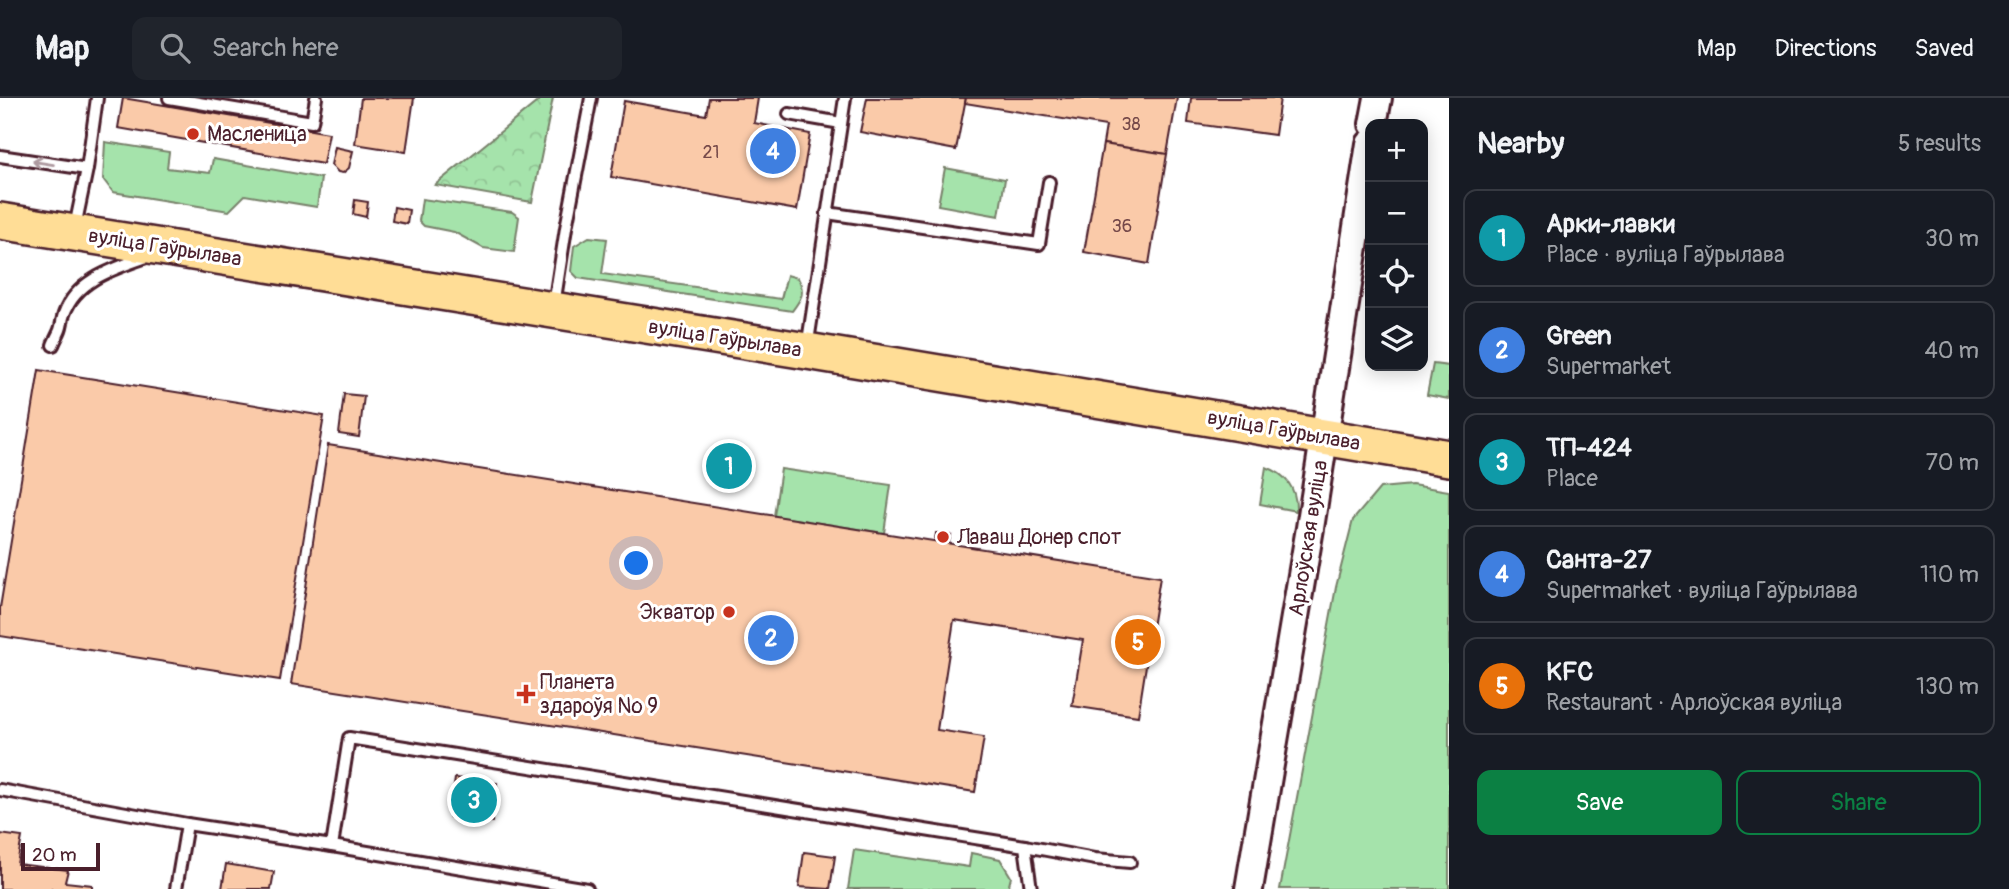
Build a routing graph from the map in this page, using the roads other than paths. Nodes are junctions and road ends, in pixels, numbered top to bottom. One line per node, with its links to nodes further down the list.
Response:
1 (97, 98): 11 (lane)
2 (169, 98): 3 (lane)
3 (316, 98)
4 (591, 98): 18 (lane)
5 (845, 98): 9 (lane)
6 (1378, 98): 8 (street)
7 (789, 114): 9 (lane)
8 (1374, 119)
9 (841, 122): 14 (lane)
10 (0, 156): 11 (lane, one-way to 10)
11 (86, 169): 16 (lane)
12 (1365, 176): 21 (street, Арлоўская вуліца)
13 (1049, 182): 14 (lane)
14 (827, 213): 20 (lane)
15 (0, 221): 16 (main road, вуліца Гаўрылава)
16 (74, 233): 17 (main road, вуліца Гаўрылава)
17 (173, 248): 18 (main road, вуліца Гаўрылава); 19 (lane)
18 (553, 311): 20 (main road, вуліца Гаўрылава)
19 (52, 345)
20 (807, 351): 21 (main road, вуліца Гаўрылава)
21 (1325, 436): 22 (main road, вуліца Гаўрылава); 31 (street, Арлоўская вуліца)
22 (1449, 458)
23 (0, 790): 24 (lane)
24 (187, 824): 25 (lane); 28 (lane)
25 (332, 846): 26 (lane); 29 (lane)
26 (1026, 846): 27 (lane); 30 (lane)
27 (1130, 862)
28 (176, 889)
29 (587, 889)
30 (1031, 889)
31 (1249, 889)

